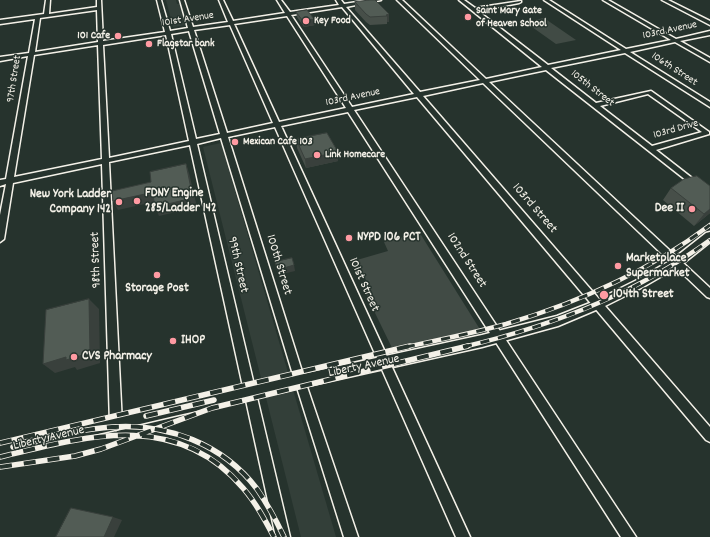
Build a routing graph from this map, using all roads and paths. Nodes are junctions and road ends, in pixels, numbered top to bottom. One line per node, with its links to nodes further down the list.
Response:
1 (48, 0): 17 (street)
2 (160, 0): 23 (street, 99th Street)
3 (182, 0): 22 (street, 100th Street)
4 (221, 0): 20 (street, 101st Street)
5 (279, 0): 16 (street, 102nd Street)
6 (379, 0): 13 (street, 101st Avenue)
7 (398, 0): 32 (street)
8 (461, 0): 15 (street, 105th Street)
9 (546, 0): 27 (street, 106th Street)
10 (605, 0): 25 (street)
11 (664, 0): 21 (street)
12 (519, 2): 15 (street)
13 (341, 3): 16 (street, 101st Avenue); 33 (street, 103rd Street)
14 (100, 4): 17 (street); 26 (street, 98th Street)
15 (474, 10): 31 (street, 105th Street)
16 (288, 14): 20 (street, 101st Avenue); 36 (street, 102nd Street)
17 (46, 16): 18 (street)
18 (38, 17): 19 (street); 28 (street, 97th Street)
19 (0, 22)
20 (231, 23): 22 (street, 101st Avenue); 37 (street, 101st Street)
21 (710, 23)
22 (191, 29): 23 (street, 101st Avenue); 38 (street, 100th Street)
23 (168, 33): 26 (street, 101st Avenue); 39 (street, 99th Street)
24 (710, 34): 25 (street, 103rd Avenue)
25 (676, 40): 27 (street, 103rd Avenue); 30 (street)
26 (101, 43): 28 (street, 101st Avenue); 41 (street, 98th Street)
27 (626, 51): 31 (street, 103rd Avenue); 35 (street, 106th Street)
28 (30, 54): 29 (street, 101st Avenue); 42 (street, 97th Street)
29 (0, 59)
30 (710, 60)
31 (548, 68): 32 (street, 103rd Avenue); 34 (street, 105th Street)
32 (484, 81): 33 (street, 103rd Avenue); 47 (street)
33 (419, 94): 36 (street, 103rd Avenue); 49 (street, 103rd Street)
34 (595, 105): 40 (street, 105th Street); 40 (street, 103rd Drive)
35 (710, 105)
36 (351, 109): 37 (street, 103rd Avenue); 50 (street, 102nd Street)
37 (277, 125): 38 (street, 103rd Avenue); 51 (street, 101st Street)
38 (224, 136): 39 (street, 103rd Avenue); 52 (street, 100th Street)
39 (194, 142): 41 (street, 103rd Avenue); 53 (street, 99th Street)
40 (650, 149): 44 (street, 105th Street)
41 (106, 161): 42 (street, 103rd Avenue); 54 (street, 98th Street)
42 (10, 181): 43 (street, 103rd Avenue); 46 (street, 97th Street)
43 (0, 183)
44 (710, 196)
45 (710, 236): 47 (street, Liberty Avenue)
46 (0, 239)
47 (677, 262): 48 (street); 49 (street, Liberty Avenue)
48 (710, 294)
49 (599, 304): 50 (street, Liberty Avenue); 55 (street, 103rd Street)
50 (500, 337): 51 (street, Liberty Avenue); 60 (street, 102nd Street)
51 (384, 364): 52 (street, Liberty Avenue); 59 (street, 101st Street)
52 (300, 381): 53 (street, Liberty Avenue); 58 (street, 100th Street)
53 (250, 392): 54 (street, Liberty Avenue); 57 (street, 99th Street)
54 (116, 424): 56 (street, Liberty Avenue)
55 (710, 436)
56 (0, 450)
57 (283, 537)
58 (351, 537)
59 (463, 537)
60 (629, 537)

